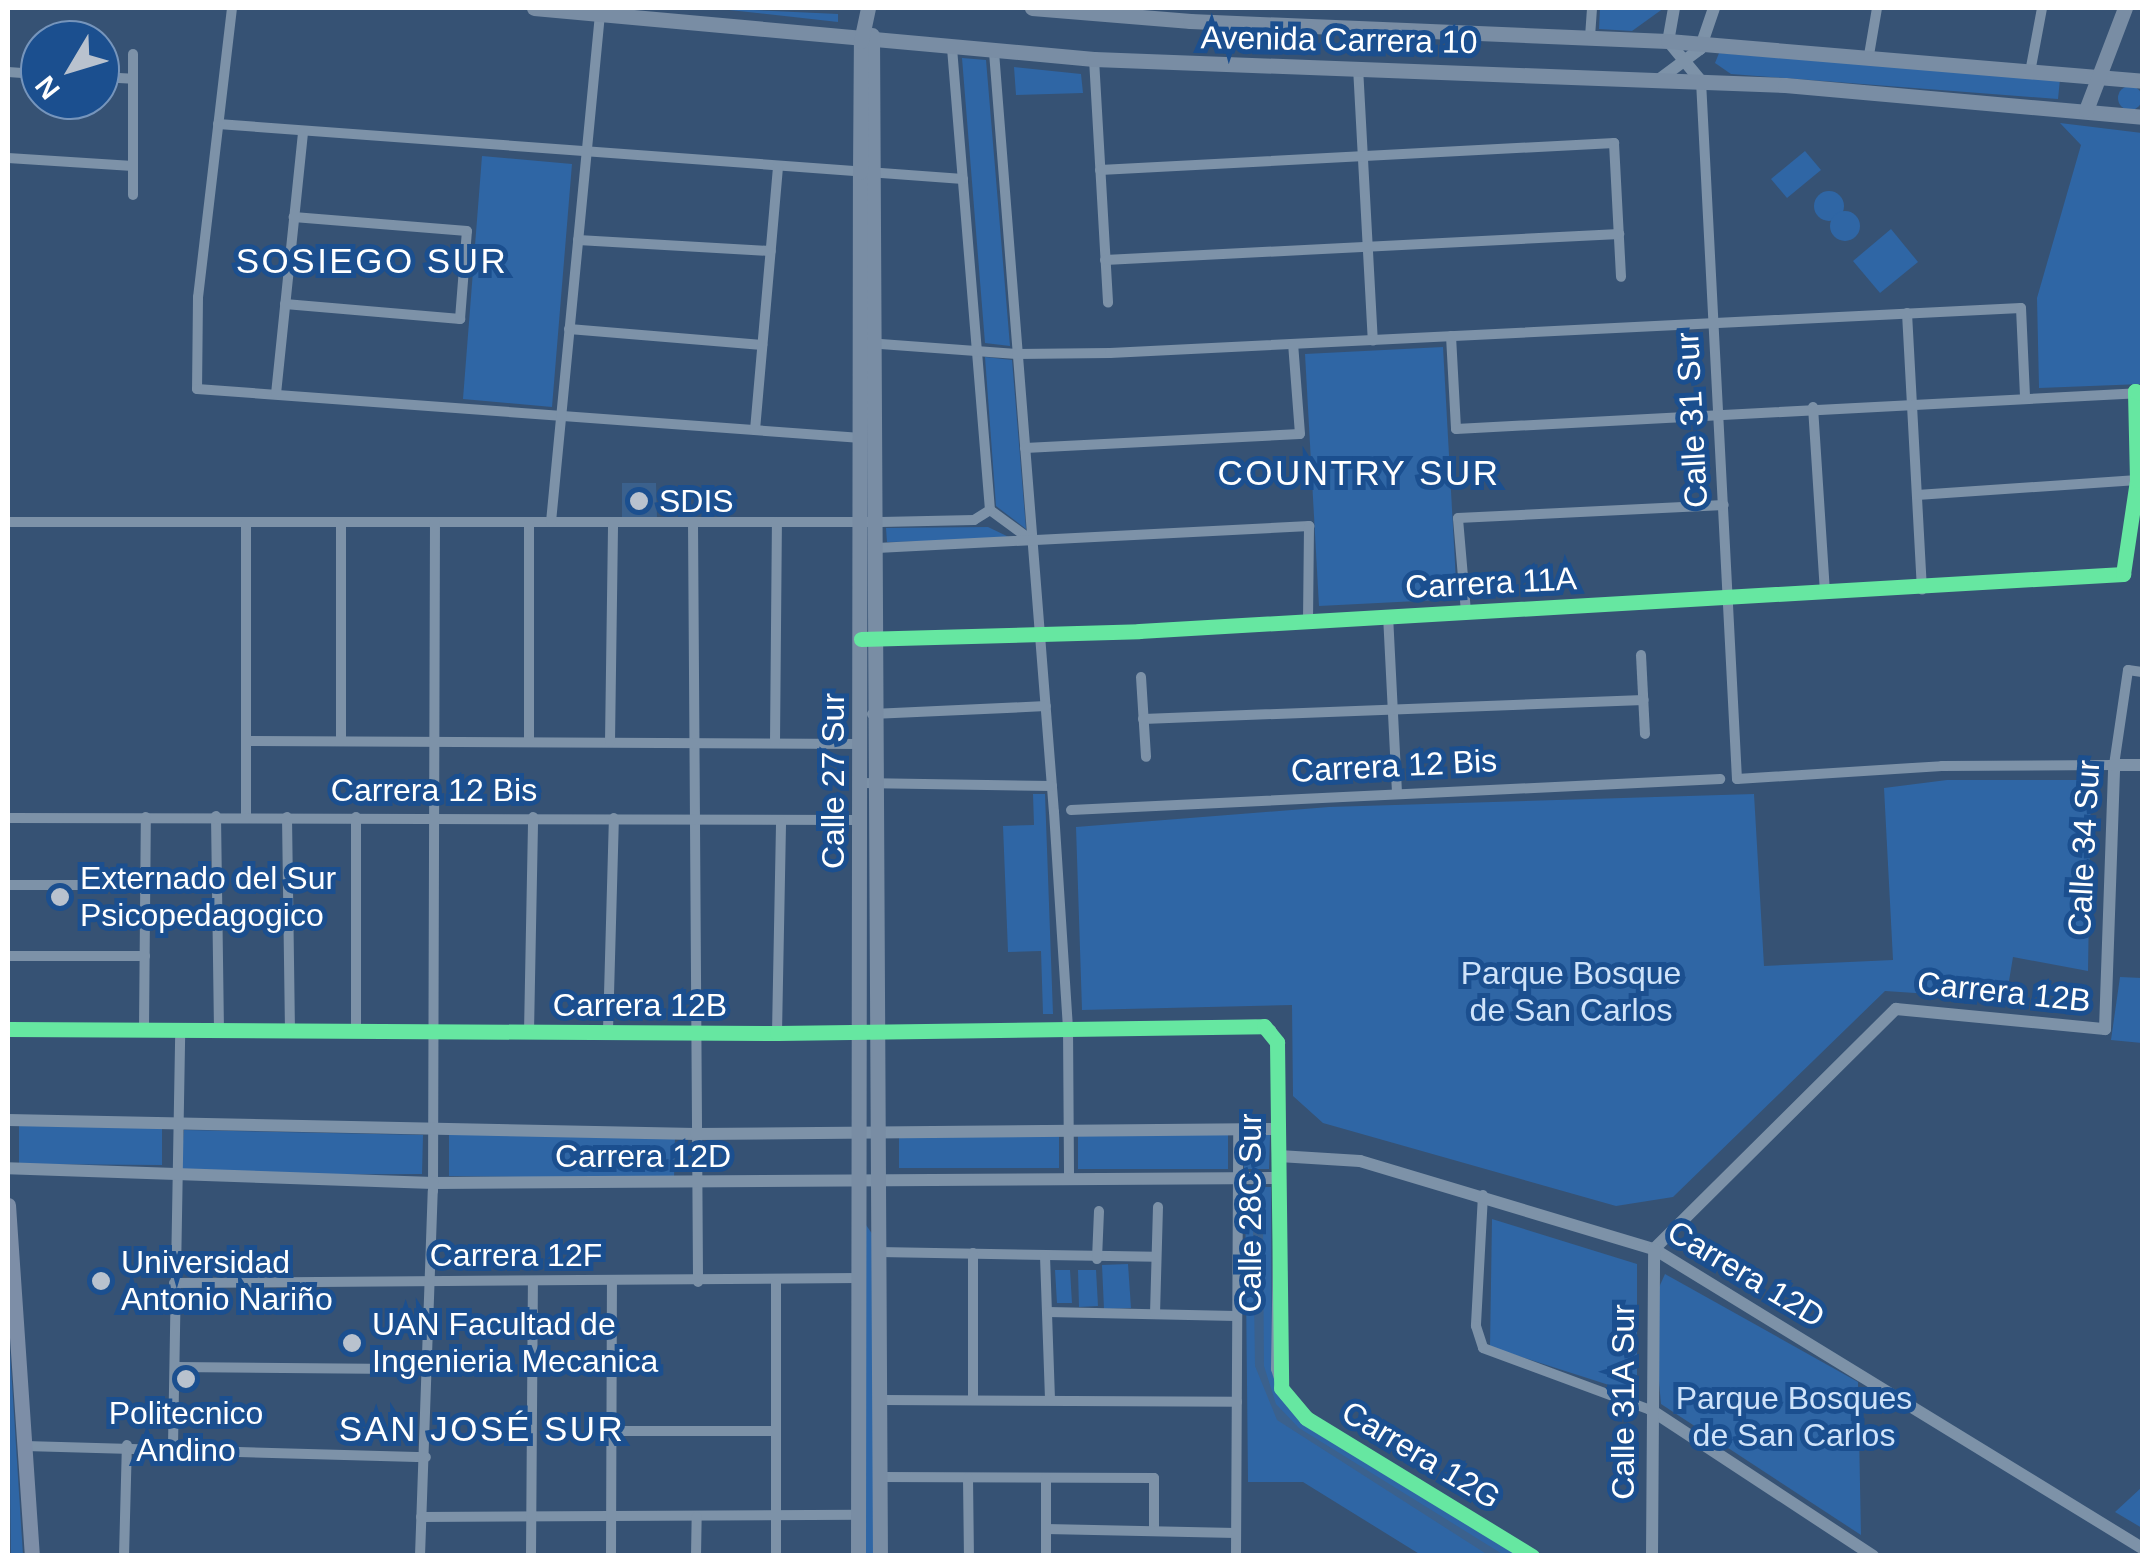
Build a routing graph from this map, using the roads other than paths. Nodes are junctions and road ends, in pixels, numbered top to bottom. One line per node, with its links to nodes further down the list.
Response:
1 (232, 8): 34 (street)
2 (534, 8): 12 (main road, Avenida Carrera 10)
3 (870, 8): 16 (main road, Calle 27 Sur)
4 (1032, 8): 13 (main road, Avenida Carrera 10)
5 (1272, 8): 13 (street)
6 (1592, 8): 14 (street)
7 (1674, 8): 15 (street)
8 (1714, 8): 17 (street)
9 (1877, 8): 21 (street)
10 (2042, 8): 25 (street)
11 (2125, 8): 26 (main road)
12 (600, 14): 16 (main road, Avenida Carrera 10); 36 (street)
13 (1272, 25): 14 (main road, Avenida Carrera 10)
14 (1590, 37): 15 (main road, Avenida Carrera 10)
15 (1668, 41): 17 (main road, Avenida Carrera 10); 23 (street)
16 (866, 42): 18 (main road, Avenida Carrera 10); 42 (main road, Calle 27 Sur)
17 (1704, 44): 21 (main road, Avenida Carrera 10); 23 (street)
18 (952, 48): 19 (main road, Avenida Carrera 10); 43 (street)
19 (994, 52): 22 (main road, Avenida Carrera 10); 63 (street)
20 (133, 54): 28 (street)
21 (1868, 56): 25 (main road, Avenida Carrera 10)
22 (1094, 59): 24 (main road, Avenida Carrera 10); 41 (street)
23 (1687, 64): 29 (street); 31 (street)
24 (1358, 65): 29 (main road, Avenida Carrera 10); 37 (street)
25 (2031, 68): 26 (main road, Avenida Carrera 10)
26 (2100, 76): 30 (main road, Avenida Carrera 10); 32 (main road)
27 (120, 78): 28 (street)
28 (133, 78): 39 (street)
29 (1658, 79): 31 (main road, Avenida Carrera 10)
30 (2142, 80)
31 (1701, 81): 32 (main road, Avenida Carrera 10); 55 (street, Calle 31 Sur)
32 (2086, 110): 33 (main road, Avenida Carrera 10)
33 (2142, 117)
34 (218, 124): 35 (street); 65 (street)
35 (304, 131): 36 (street); 45 (street)
36 (586, 153): 40 (street); 47 (street)
37 (1363, 156): 41 (street); 46 (street); 48 (street)
38 (8, 158): 39 (street)
39 (133, 166): 44 (street)
40 (778, 166): 42 (street); 49 (street)
41 (1100, 170): 50 (street)
42 (866, 172): 43 (street); 59 (main road, Calle 27 Sur)
43 (963, 179): 62 (street)
44 (132, 195)
45 (294, 217): 53 (street); 53 (street)
46 (1619, 234): 48 (street); 51 (street)
47 (578, 240): 49 (street); 56 (street)
48 (1368, 246): 50 (street); 58 (street)
49 (771, 251): 61 (street)
50 (1105, 260): 52 (street)
51 (1621, 277)
52 (1108, 303)
53 (286, 304): 65 (street)
54 (1907, 312): 55 (street); 66 (street); 67 (street)
55 (1715, 321): 57 (street); 70 (street, Calle 31 Sur)
56 (569, 329): 61 (street); 69 (street)
57 (1451, 336): 58 (street); 70 (street)
58 (1373, 341): 60 (street)
59 (868, 343): 62 (street); 72 (main road, Calle 27 Sur)
60 (1293, 344): 63 (street); 73 (street)
61 (762, 345): 71 (street)
62 (978, 350): 63 (street); 77 (street)
63 (1017, 354): 73 (street)
64 (2138, 392): 66 (street); 74 (street)
65 (276, 394): 69 (street)
66 (2025, 396): 67 (street)
67 (1914, 404): 68 (street); 75 (street)
68 (1813, 407): 70 (street); 91 (street)
69 (561, 416): 71 (street); 83 (street)
70 (1718, 416): 76 (street, Calle 31 Sur)
71 (755, 430): 72 (street)
72 (869, 439): 87 (main road, Calle 27 Sur)
73 (1024, 448): 88 (street)
74 (2137, 480): 75 (street); 90 (street, Carrera 11A)
75 (1917, 494): 90 (street)
76 (1724, 504): 92 (street, Calle 31 Sur); 93 (street)
77 (990, 510): 87 (street); 88 (street)
78 (8, 522): 79 (street)
79 (246, 522): 80 (street); 107 (street)
80 (341, 522): 81 (street); 108 (street)
81 (435, 522): 82 (street); 109 (street)
82 (529, 522): 83 (street); 110 (street)
83 (551, 522): 84 (street)
84 (613, 522): 85 (street); 111 (street)
85 (693, 522): 86 (street); 112 (street)
86 (777, 522): 87 (street); 113 (street)
87 (870, 522): 89 (main road, Calle 27 Sur); 97 (main road, Calle 27 Sur)
88 (1032, 540): 89 (street); 95 (street); 96 (street)
89 (877, 548): 97 (main road, Calle 27 Sur)
90 (1922, 590): 91 (street, Carrera 11A)
91 (1826, 594): 92 (street, Carrera 11A)
92 (1728, 599): 93 (street, Carrera 11A); 116 (street, Calle 31 Sur)
93 (1466, 612): 94 (street, Carrera 11A)
94 (1388, 616): 95 (street, Carrera 11A); 103 (street)
95 (1308, 619): 96 (street, Carrera 11A)
96 (1042, 636): 97 (street, Carrera 11A); 102 (street)
97 (870, 639): 104 (main road, Calle 27 Sur)
98 (1641, 655): 101 (street)
99 (2142, 672): 116 (street, Calle 34 Sur)
100 (1140, 678): 105 (street)
101 (1644, 700): 103 (street); 106 (street)
102 (1046, 706): 104 (street); 120 (street)
103 (1394, 710): 105 (street); 121 (street)
104 (869, 714): 114 (main road, Calle 27 Sur); 119 (main road, Calle 27 Sur)
105 (1144, 719): 115 (street)
106 (1645, 734)
107 (246, 741): 108 (street); 125 (street)
108 (341, 742): 109 (street)
109 (434, 742): 110 (street); 127 (street)
110 (530, 742): 111 (street)
111 (610, 742): 112 (street)
112 (692, 743): 113 (street); 132 (street)
113 (774, 743): 114 (street)
114 (861, 744): 119 (main road, Calle 27 Sur)
115 (1146, 757)
116 (2114, 764): 117 (street); 145 (street, Calle 34 Sur)
117 (2142, 765)
118 (1720, 780): 121 (street, Carrera 12 Bis)
119 (869, 783): 120 (street); 133 (main road, Calle 27 Sur); 144 (main road, Calle 27 Sur)
120 (1052, 786): 140 (street)
121 (1397, 791): 122 (street, Carrera 12 Bis)
122 (1071, 810)
123 (216, 816): 125 (street, Carrera 12 Bis); 130 (street, Carrera 12 Bis); 139 (street)
124 (288, 816): 125 (street, Carrera 12 Bis); 126 (street, Carrera 12 Bis); 147 (street)
125 (246, 817)
126 (356, 817): 127 (street, Carrera 12 Bis); 150 (street)
127 (434, 817): 128 (street, Carrera 12 Bis); 154 (street)
128 (532, 817): 131 (street, Carrera 12 Bis); 151 (street)
129 (8, 818): 130 (street, Carrera 12 Bis)
130 (146, 818): 136 (street)
131 (614, 818): 132 (street, Carrera 12 Bis); 148 (street)
132 (692, 818): 134 (street, Carrera 12 Bis); 152 (street)
133 (860, 820): 134 (street, Carrera 12 Bis); 143 (main road, Calle 27 Sur)
134 (781, 821): 153 (street)
135 (8, 885): 136 (street)
136 (146, 885): 138 (street)
137 (8, 956): 138 (street)
138 (145, 956): 142 (street)
139 (219, 1026): 146 (street, Carrera 12B); 147 (street, Carrera 12B)
140 (1068, 1028): 144 (street, Carrera 12B); 149 (street, Carrera 12B); 157 (street)
141 (8, 1029): 142 (street, Carrera 12B)
142 (144, 1029): 146 (street, Carrera 12B)
143 (859, 1029): 144 (street, Carrera 12B); 153 (street, Carrera 12B); 162 (main road, Calle 27 Sur)
144 (879, 1029): 161 (main road, Calle 27 Sur)
145 (2106, 1029): 178 (street, Carrera 12B)
146 (180, 1030): 156 (street)
147 (290, 1030): 150 (street, Carrera 12B)
148 (608, 1030): 151 (street, Carrera 12B); 152 (street, Carrera 12B)
149 (1271, 1030): 159 (street, Calle 28C Sur)
150 (356, 1032): 154 (street, Carrera 12B)
151 (529, 1032): 154 (street, Carrera 12B)
152 (698, 1032): 153 (street, Carrera 12B); 163 (street)
153 (777, 1033)
154 (434, 1034): 160 (street)
155 (8, 1120): 156 (street, Carrera 12D)
156 (179, 1125): 160 (street, Carrera 12D); 166 (street)
157 (1068, 1129): 158 (street, Carrera 12D); 161 (street, Carrera 12D); 167 (street)
158 (1238, 1129): 159 (street, Carrera 12D); 168 (street, Calle 28C Sur)
159 (1277, 1129): 164 (street, Calle 28C Sur)
160 (434, 1131): 163 (street, Carrera 12D); 172 (street)
161 (880, 1131): 162 (street, Carrera 12D); 170 (main road, Calle 27 Sur)
162 (858, 1132): 163 (street, Carrera 12D); 171 (main road, Calle 27 Sur)
163 (696, 1134): 173 (street)
164 (1279, 1156): 169 (street, Calle 28C Sur); 174 (street, Carrera 12D)
165 (8, 1168): 166 (street, Carrera 12D)
166 (175, 1175): 172 (street, Carrera 12D); 188 (street)
167 (1069, 1176): 168 (street, Carrera 12D); 170 (street, Carrera 12D)
168 (1238, 1177): 169 (street, Carrera 12D); 193 (street, Calle 28C Sur)
169 (1280, 1178): 196 (street, Calle 28C Sur)
170 (880, 1179): 171 (street, Carrera 12D); 179 (main road, Calle 27 Sur)
171 (858, 1180): 173 (street, Carrera 12D); 184 (main road, Calle 27 Sur)
172 (433, 1182): 173 (street, Carrera 12D); 185 (street)
173 (696, 1185): 187 (street)
174 (1483, 1195): 178 (street, Carrera 12D); 201 (street)
175 (8, 1205): 205 (main road)
176 (1158, 1207): 182 (street)
177 (1100, 1211): 183 (street)
178 (1654, 1248): 201 (street, Calle 31A Sur); 220 (street, Carrera 12D)
179 (879, 1252): 180 (street); 199 (main road, Calle 27 Sur)
180 (972, 1253): 181 (street); 198 (street)
181 (1044, 1256): 183 (street); 191 (street)
182 (1155, 1257): 183 (street); 192 (street)
183 (1097, 1259)
184 (858, 1278): 190 (street, Carrera 12F); 211 (main road, Calle 27 Sur)
185 (432, 1281): 186 (street, Carrera 12F); 188 (street, Carrera 12F); 195 (street)
186 (534, 1282): 189 (street, Carrera 12F); 216 (street)
187 (698, 1282): 189 (street, Carrera 12F); 190 (street, Carrera 12F)
188 (174, 1283): 194 (street)
189 (612, 1283): 202 (street)
190 (776, 1283): 203 (street)
191 (1048, 1312): 192 (street); 197 (street)
192 (1155, 1314): 193 (street)
193 (1236, 1316): 200 (street, Calle 28C Sur)
194 (176, 1367): 195 (street); 206 (street)
195 (428, 1369): 207 (street)
196 (1286, 1396): 234 (street, Carrera 12G)
197 (1050, 1398): 198 (street); 200 (street)
198 (973, 1399): 199 (street)
199 (883, 1400): 208 (main road, Calle 27 Sur)
200 (1237, 1402): 219 (street, Calle 28C Sur)
201 (1651, 1410): 221 (street); 235 (street, Calle 31A Sur)
202 (612, 1431): 203 (street); 215 (street)
203 (774, 1431): 212 (street)
204 (127, 1445): 205 (street); 206 (street); 223 (street)
205 (25, 1446): 222 (main road)
206 (173, 1446): 207 (street)
207 (426, 1457): 213 (street)
208 (880, 1477): 209 (street); 230 (main road, Calle 27 Sur)
209 (968, 1478): 210 (street); 231 (street)
210 (1046, 1478): 217 (street); 218 (street)
211 (858, 1515): 212 (street); 229 (main road, Calle 27 Sur)
212 (776, 1516): 214 (street); 228 (street)
213 (421, 1517): 216 (street); 224 (street)
214 (697, 1517): 215 (street); 227 (street)
215 (611, 1519): 216 (street); 226 (street)
216 (532, 1520): 225 (street)
217 (1046, 1530): 218 (street); 232 (street)
218 (1154, 1531): 219 (street)
219 (1236, 1533): 233 (street, Calle 28C Sur)
220 (2142, 1548)
221 (1873, 1554)
222 (32, 1556)
223 (124, 1556)
224 (420, 1556)
225 (531, 1556)
226 (611, 1556)
227 (696, 1556)
228 (776, 1556)
229 (858, 1556)
230 (880, 1556)
231 (969, 1556)
232 (1046, 1556)
233 (1236, 1556)
234 (1532, 1556)
235 (1652, 1556)

